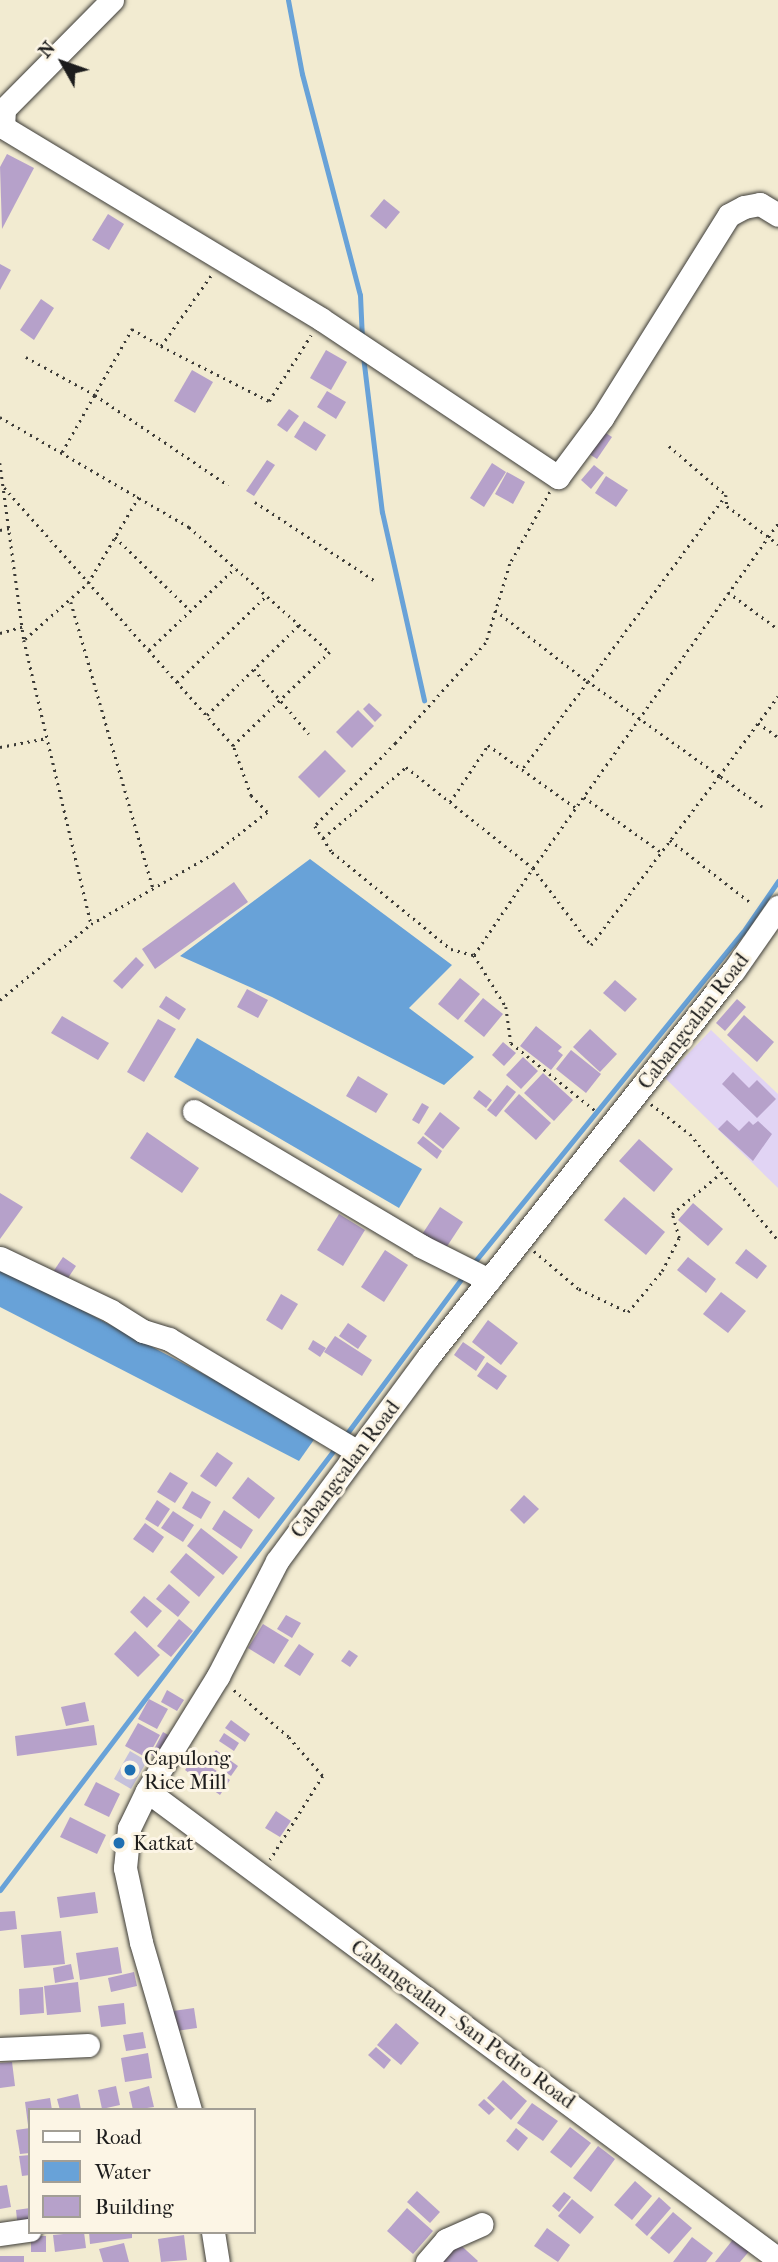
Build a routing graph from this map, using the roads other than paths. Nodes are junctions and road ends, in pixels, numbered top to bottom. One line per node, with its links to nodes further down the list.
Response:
1 (112, 0): 2 (street)
2 (778, 215)
3 (778, 907): 6 (street, Cabangcalan Road)
4 (194, 1111): 6 (street)
5 (0, 1258): 7 (street)
6 (473, 1273): 7 (street, Cabangcalan Road)
7 (346, 1443): 8 (street, Cabangcalan Road)
8 (147, 1791): 11 (street, Cabangcalan Road); 16 (street, Cabangcalan - San Pedro Road)
9 (88, 2045): 10 (street)
10 (0, 2049)
11 (189, 2108)
12 (482, 2224): 18 (street)
13 (28, 2230): 14 (street)
14 (0, 2234)
15 (213, 2234): 17 (street)
16 (778, 2259)
17 (218, 2262)
18 (427, 2262)

